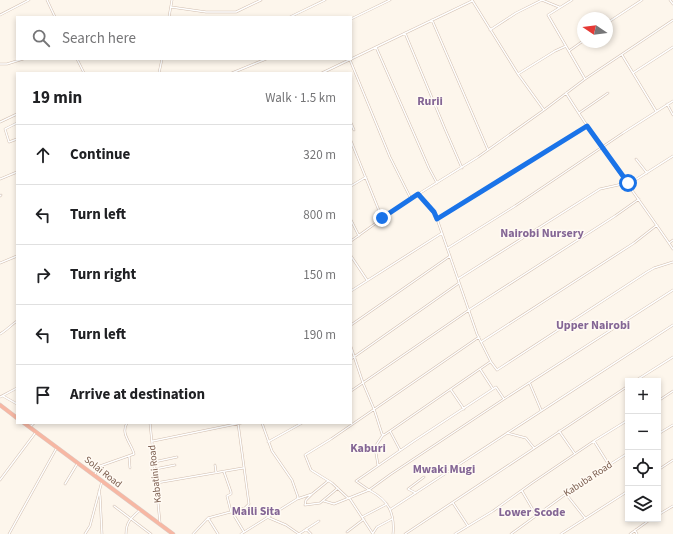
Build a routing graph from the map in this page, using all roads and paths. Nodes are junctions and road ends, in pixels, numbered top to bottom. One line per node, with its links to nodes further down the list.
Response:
1 (28, 0): 15 (street)
2 (47, 0): 16 (street)
3 (172, 0): 13 (street)
4 (261, 0): 13 (street)
5 (326, 0): 18 (street)
6 (390, 0): 19 (street)
7 (472, 0): 21 (street); 23 (street)
8 (542, 0): 14 (street); 23 (street)
9 (572, 0): 14 (street)
10 (642, 0): 20 (street)
11 (670, 0): 12 (street)
12 (673, 4)
13 (171, 7): 17 (street)
14 (559, 7): 26 (street)
15 (0, 15)
16 (55, 16)
17 (169, 16)
18 (292, 16)
19 (352, 19)
20 (613, 19)
21 (432, 20): 24 (street); 63 (street)
22 (673, 20): 30 (street)
23 (490, 30): 44 (street)
24 (405, 32): 27 (street); 66 (street)
25 (577, 45): 29 (street)
26 (566, 46): 29 (street); 44 (street)
27 (376, 47): 31 (street); 71 (street)
28 (673, 47): 43 (street)
29 (569, 51): 45 (street)
30 (622, 54): 43 (street); 45 (street)
31 (352, 59)
32 (20, 60): 38 (street)
33 (78, 60): 39 (street)
34 (162, 60): 40 (street)
35 (264, 60): 41 (street)
36 (350, 60): 37 (street); 75 (street)
37 (343, 62): 42 (street)
38 (0, 64)
39 (84, 72)
40 (160, 72)
41 (234, 72)
42 (324, 72)
43 (633, 73): 51 (street)
44 (518, 74): 50 (street)
45 (585, 79): 46 (street)
46 (566, 93): 50 (street); 52 (street)
47 (608, 93): 52 (street)
48 (673, 101): 49 (street)
49 (668, 104): 51 (street); 54 (street)
50 (544, 110): 63 (street)
51 (656, 111): 62 (street)
52 (579, 113): 58 (street)
53 (16, 114): 55 (street)
54 (673, 115)
55 (0, 122)
56 (16, 124): 60 (street)
57 (352, 125): 59 (street)
58 (587, 126): 62 (street); 78 (street)
59 (354, 130)
60 (16, 139)
61 (352, 143): 69 (street)
62 (602, 147): 72 (street); 86 (street)
63 (488, 150): 66 (street)
64 (673, 156): 68 (street)
65 (636, 159): 68 (street)
66 (462, 168): 71 (street)
67 (16, 172): 70 (street)
68 (647, 173): 72 (street)
69 (366, 177): 73 (street); 77 (street)
70 (0, 179)
71 (437, 183): 74 (street)
72 (628, 184): 76 (street); 93 (street)
73 (352, 185)
74 (418, 194): 75 (street); 78 (street)
75 (411, 199): 77 (street)
76 (639, 199): 80 (street); 98 (street)
77 (382, 218): 82 (street)
78 (437, 219): 81 (street)
79 (352, 222): 82 (street)
80 (657, 225): 85 (street); 104 (street)
81 (442, 233): 86 (street); 94 (street)
82 (359, 236): 83 (street)
83 (352, 240)
84 (673, 240): 85 (street)
85 (669, 243): 87 (street)
86 (448, 248): 89 (street)
87 (673, 249)
88 (16, 256): 92 (street)
89 (450, 256): 93 (street); 100 (street)
90 (352, 258): 94 (street)
91 (673, 262): 109 (street)
92 (0, 263)
93 (458, 279): 95 (street)
94 (367, 280): 96 (street)
95 (459, 283): 98 (street); 106 (street)
96 (352, 290)
97 (673, 290): 113 (street)
98 (468, 310): 103 (street); 112 (street)
99 (16, 322): 102 (street)
100 (352, 324)
101 (673, 325): 127 (street)
102 (0, 334)
103 (479, 337): 104 (street); 125 (street)
104 (481, 342): 109 (street)
105 (352, 349): 106 (street)
106 (355, 356): 108 (street); 112 (street)
107 (673, 356): 111 (street)
108 (352, 358)
109 (491, 362): 110 (street)
110 (480, 368): 116 (street); 118 (street)
111 (640, 378)
112 (363, 383): 117 (street); 125 (street)
113 (529, 384): 121 (street); 127 (street)
114 (16, 388): 120 (street)
115 (625, 388): 140 (street)
116 (493, 389): 121 (street); 126 (street)
117 (352, 390)
118 (450, 390): 126 (street); 139 (street)
119 (673, 391): 122 (street)
120 (1, 396): 123 (street)
121 (504, 399): 176 (street)
122 (661, 399)
123 (16, 404)
124 (0, 405): 128 (highway)
125 (374, 409): 144 (street); 172 (street)
126 (464, 409): 150 (street)
127 (541, 410): 143 (street)
128 (16, 417)
129 (625, 422): 146 (street)
130 (26, 424): 138 (highway, Solai Road)
131 (33, 424): 138 (street)
132 (126, 424): 153 (street)
133 (150, 424): 145 (street, Kabatini Road)
134 (238, 424): 145 (street); 163 (street)
135 (262, 424): 147 (street)
136 (300, 424): 147 (street)
137 (673, 425): 142 (street)
138 (30, 427): 141 (highway, Solai Road)
139 (390, 431): 144 (street); 150 (street)
140 (559, 431): 149 (street); 151 (street)
141 (36, 432): 148 (highway, Solai Road); 170 (street)
142 (661, 432)
143 (506, 433): 149 (street); 179 (street)
144 (383, 435): 160 (street)
145 (152, 441): 156 (street, Kabatini Road)
146 (594, 441): 151 (street); 161 (street)
147 (268, 442): 183 (street)
148 (57, 447): 157 (highway, Solai Road); 211 (street)
149 (534, 448): 186 (street)
150 (400, 450): 160 (street)
151 (574, 454): 177 (street)
152 (625, 455): 161 (street, Kabuba Road)
153 (129, 456): 162 (street); 168 (street)
154 (177, 457): 156 (street)
155 (673, 460): 164 (street)
156 (154, 462): 165 (street, Kabatini Road)
157 (78, 463): 168 (highway, Solai Road); 174 (street)
158 (175, 465): 165 (street)
159 (215, 465): 166 (street)
160 (378, 465): 176 (street)
161 (609, 465): 181 (street, Kabuba Road)
162 (130, 468)
163 (244, 468): 167 (street); 192 (street)
164 (661, 468)
165 (155, 469): 173 (street, Kabatini Road)
166 (216, 472): 167 (street); 173 (street)
167 (224, 472): 192 (street)
168 (94, 475): 171 (highway, Solai Road)
169 (424, 478): 179 (street)
170 (0, 480)
171 (102, 481): 178 (street); 191 (highway, Solai Road)
172 (328, 481): 175 (street); 182 (street)
173 (156, 483): 204 (street, Kabatini Road)
174 (65, 484)
175 (338, 488): 184 (street); 185 (street)
176 (369, 490): 184 (street); 187 (street)
177 (522, 490): 194 (street); 205 (street)
178 (98, 491): 212 (street); 213 (street)
179 (416, 492): 190 (street)
180 (625, 493): 198 (street)
181 (566, 494): 194 (street, Kabuba Road); 198 (street)
182 (308, 496): 183 (street); 185 (street)
183 (297, 498): 195 (street)
184 (349, 498): 185 (street); 196 (street)
185 (324, 501)
186 (452, 503): 205 (street); 222 (street)
187 (387, 504): 190 (street); 196 (street)
188 (114, 506): 199 (street)
189 (673, 506): 193 (street)
190 (391, 509): 200 (street)
191 (140, 510): 199 (street); 204 (highway, Solai Road)
192 (231, 512): 197 (street); 208 (street)
193 (661, 513)
194 (536, 515): 224 (street, Kabuba Road)
195 (267, 517): 206 (street); 208 (street)
196 (362, 517): 201 (street)
197 (208, 518): 217 (street); 218 (street)
198 (585, 518): 225 (street)
199 (130, 519): 214 (street); 215 (street)
200 (392, 519): 210 (street); 221 (street)
201 (364, 520): 209 (street); 210 (street)
202 (319, 521): 206 (street)
203 (647, 522): 207 (street)
204 (160, 525): 216 (highway, Solai Road)
205 (468, 526): 223 (street)
206 (306, 529): 220 (street)
207 (635, 530): 226 (street); 227 (street)
208 (244, 532): 219 (street)
209 (347, 532)
210 (372, 533)
211 (9, 534)
212 (85, 534)
213 (102, 534)
214 (126, 534)
215 (150, 534)
216 (173, 534)
217 (193, 534)
218 (218, 534)
219 (241, 534)
220 (311, 534)
221 (393, 534)
222 (405, 534)
223 (455, 534)
224 (511, 534)
225 (560, 534)
226 (630, 534)
227 (637, 534)

